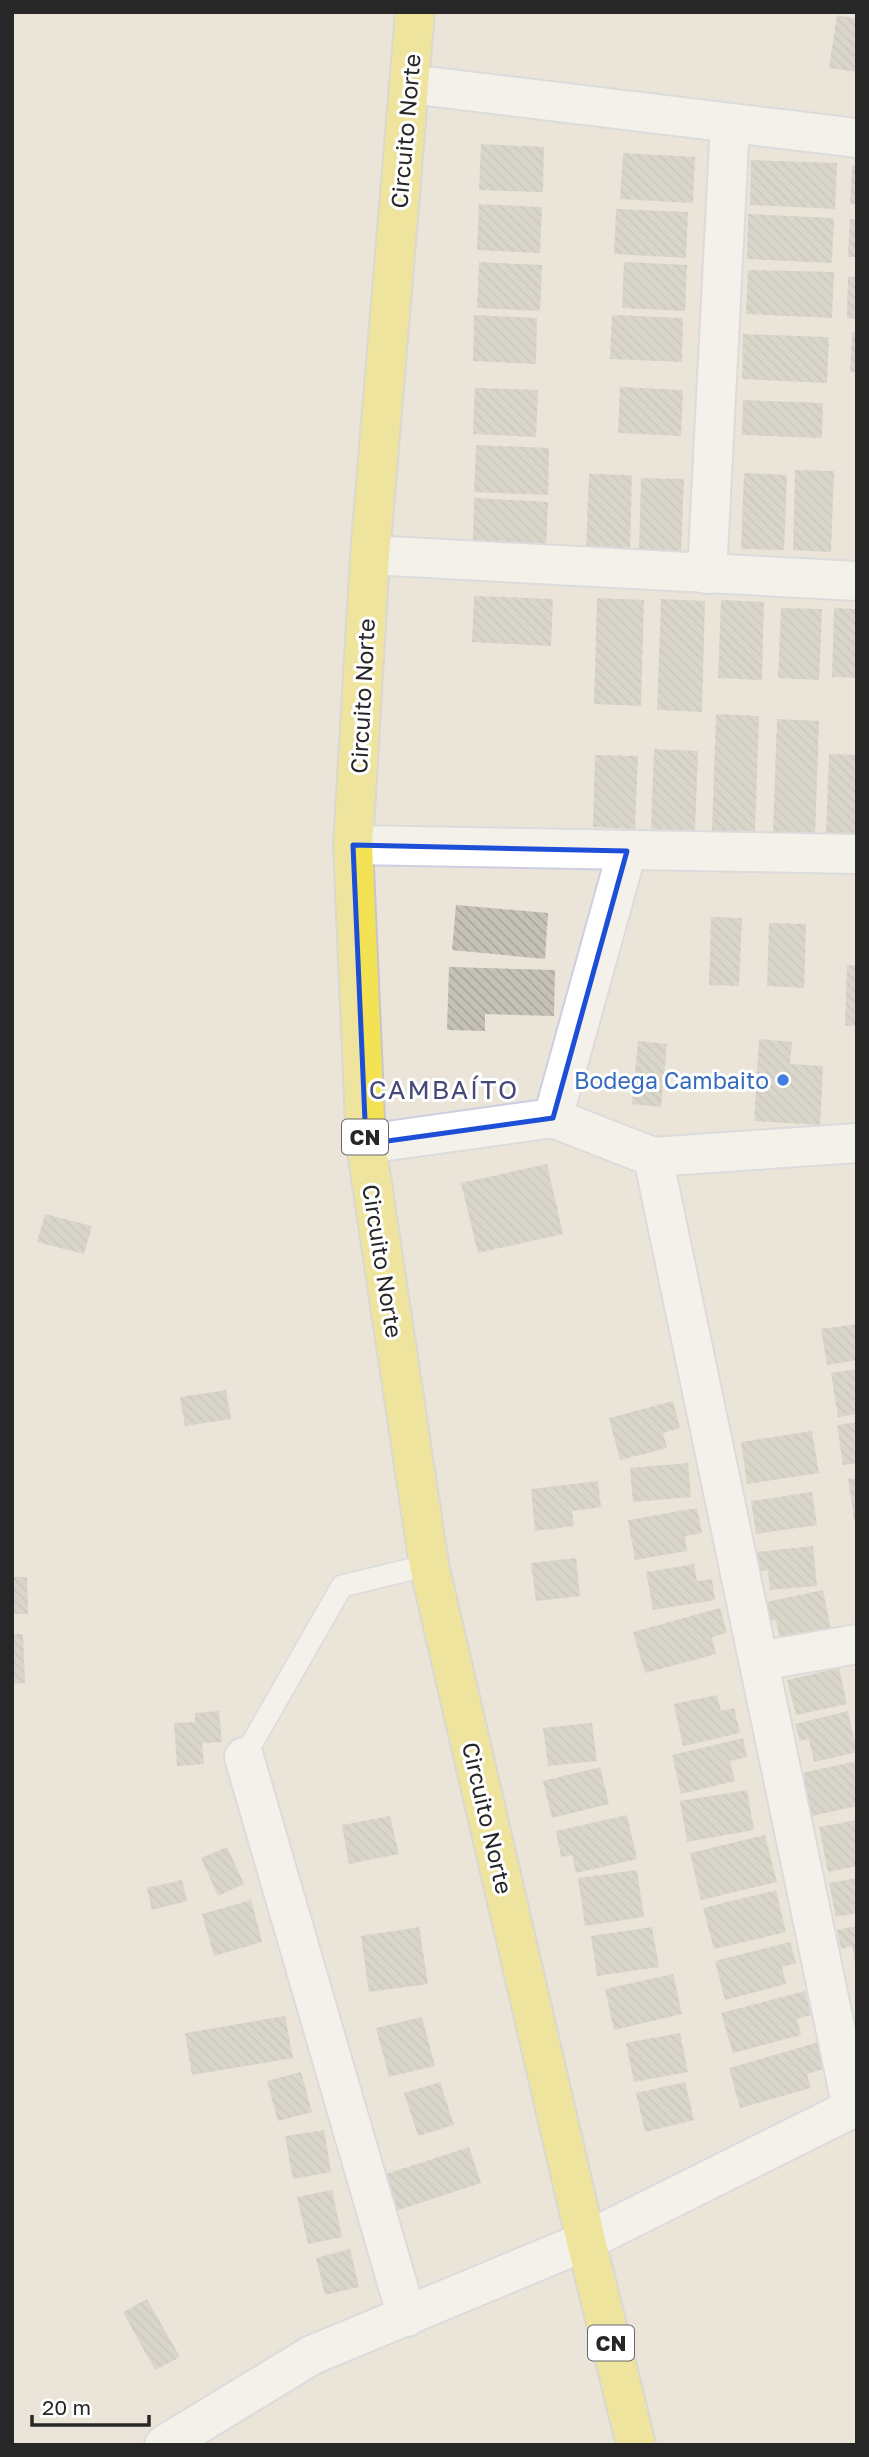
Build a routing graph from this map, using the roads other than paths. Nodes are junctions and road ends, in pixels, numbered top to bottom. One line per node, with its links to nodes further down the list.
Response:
1 (415, 12): 2 (main road, Circuito Norte / CN)
2 (410, 84): 3 (street); 5 (main road, Circuito Norte / CN)
3 (730, 124): 4 (street); 6 (street)
4 (857, 138)
5 (370, 555): 6 (street); 8 (main road, Circuito Norte / CN)
6 (707, 574): 7 (street)
7 (857, 581)
8 (353, 845): 9 (street); 13 (main road, Circuito Norte / CN)
9 (628, 851): 10 (street); 11 (street)
10 (857, 854)
11 (553, 1118): 13 (street); 14 (street)
12 (857, 1143): 14 (street)
13 (366, 1144): 15 (main road, Circuito Norte / CN)
14 (653, 1157): 17 (street)
15 (429, 1564): 18 (lane); 20 (main road, Circuito Norte / CN)
16 (857, 1644): 17 (street)
17 (759, 1661): 19 (street)
18 (244, 1757): 21 (street)
19 (855, 2107): 20 (street)
20 (586, 2241): 21 (street); 23 (main road, Circuito Norte / CN)
21 (407, 2316): 22 (street)
22 (164, 2445)
23 (636, 2445)

